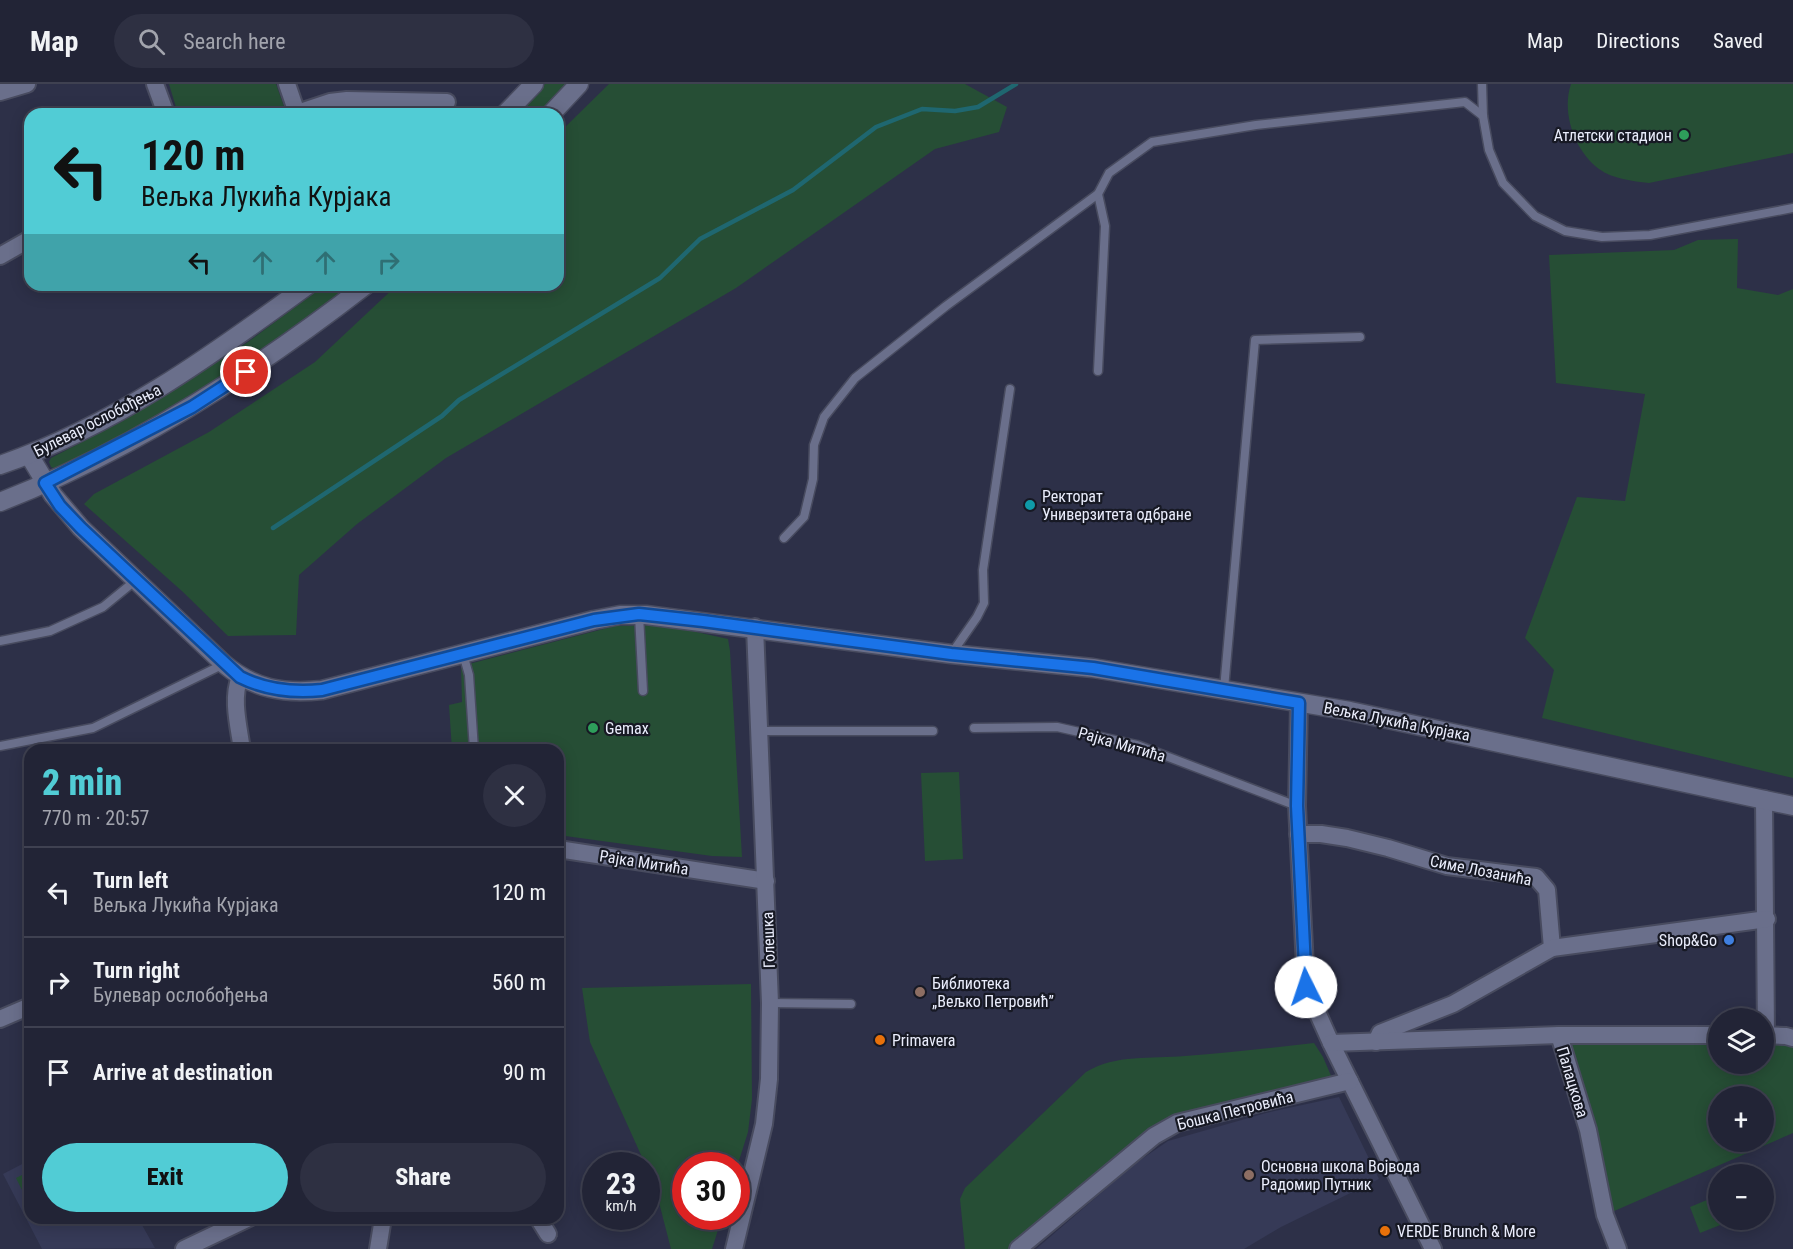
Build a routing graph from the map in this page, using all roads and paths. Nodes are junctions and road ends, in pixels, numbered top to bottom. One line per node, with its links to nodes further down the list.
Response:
1 (27, 84): 7 (street)
2 (155, 84): 9 (street)
3 (287, 84): 10 (street)
4 (534, 84): 12 (street)
5 (579, 84): 13 (street)
6 (1482, 84): 14 (lane)
7 (0, 92)
8 (447, 102): 11 (street)
9 (164, 108)
10 (294, 108)
11 (311, 108)
12 (511, 108)
13 (557, 108)
14 (1483, 116): 15 (lane); 16 (lane)
15 (1098, 194): 22 (lane); 28 (lane)
16 (1793, 208)
17 (24, 242): 18 (street)
18 (0, 256)
19 (300, 291): 24 (street, Булевар ослобођења)
20 (358, 291): 26 (street, Булевар ослобођења)
21 (1360, 337): 37 (lane)
22 (1098, 371)
23 (1010, 389): 34 (lane)
24 (29, 455): 25 (street, Булевар ослобођења); 26 (street, Вељка Лукића Курјака)
25 (0, 465)
26 (45, 483): 27 (street, Булевар ослобођења); 29 (street, Вељка Лукића Курјака)
27 (0, 502)
28 (784, 538)
29 (136, 580): 32 (lane); 35 (street, Вељка Лукића Курјака)
30 (639, 614): 31 (street, Вељка Лукића Курјака); 33 (street, Вељка Лукића Курјака); 38 (lane)
31 (754, 627): 34 (street, Вељка Лукића Курјака); 41 (street, Голешка)
32 (0, 641)
33 (463, 654): 36 (street, Вељка Лукића Курјака); 44 (lane)
34 (951, 654): 37 (street, Вељка Лукића Курјака)
35 (224, 664): 36 (street, Вељка Лукића Курјака); 45 (lane)
36 (240, 677): 43 (street)
37 (1224, 689): 39 (street, Вељка Лукића Курјака)
38 (644, 691)
39 (1299, 703): 46 (street, Вељка Лукића Курјака); 47 (street)
40 (974, 728): 47 (lane, Рајка Митића)
41 (760, 731): 42 (lane); 51 (street, Голешка)
42 (933, 731)
43 (241, 744)
44 (474, 744)
45 (0, 746)
46 (1764, 799): 48 (street, Вељка Лукића Курјака); 52 (street)
47 (1297, 806): 49 (street)
48 (1793, 806)
49 (1298, 834): 53 (street, Симе Лозанића); 64 (street)
50 (564, 850): 51 (street, Рајка Митића)
51 (766, 881): 54 (street, Голешка)
52 (1767, 919): 53 (street); 56 (street)
53 (1552, 948): 63 (street)
54 (770, 1003): 55 (lane); 72 (street, Голешка)
55 (850, 1004)
56 (1765, 1008)
57 (24, 1009): 58 (street)
58 (0, 1019)
59 (1559, 1035): 60 (street, Палацкова); 63 (street); 75 (street, Палацкова)
60 (1708, 1035)
61 (1774, 1035): 62 (street)
62 (1793, 1038)
63 (1376, 1042): 64 (street)
64 (1331, 1043): 65 (street)
65 (1350, 1081): 73 (street, Бошка Петровића); 74 (street)
66 (236, 1224): 70 (street)
67 (382, 1224): 71 (street)
68 (542, 1224): 69 (street)
69 (548, 1234)
70 (184, 1249)
71 (378, 1249)
72 (734, 1249)
73 (1018, 1249)
74 (1433, 1249)
75 (1618, 1249)

